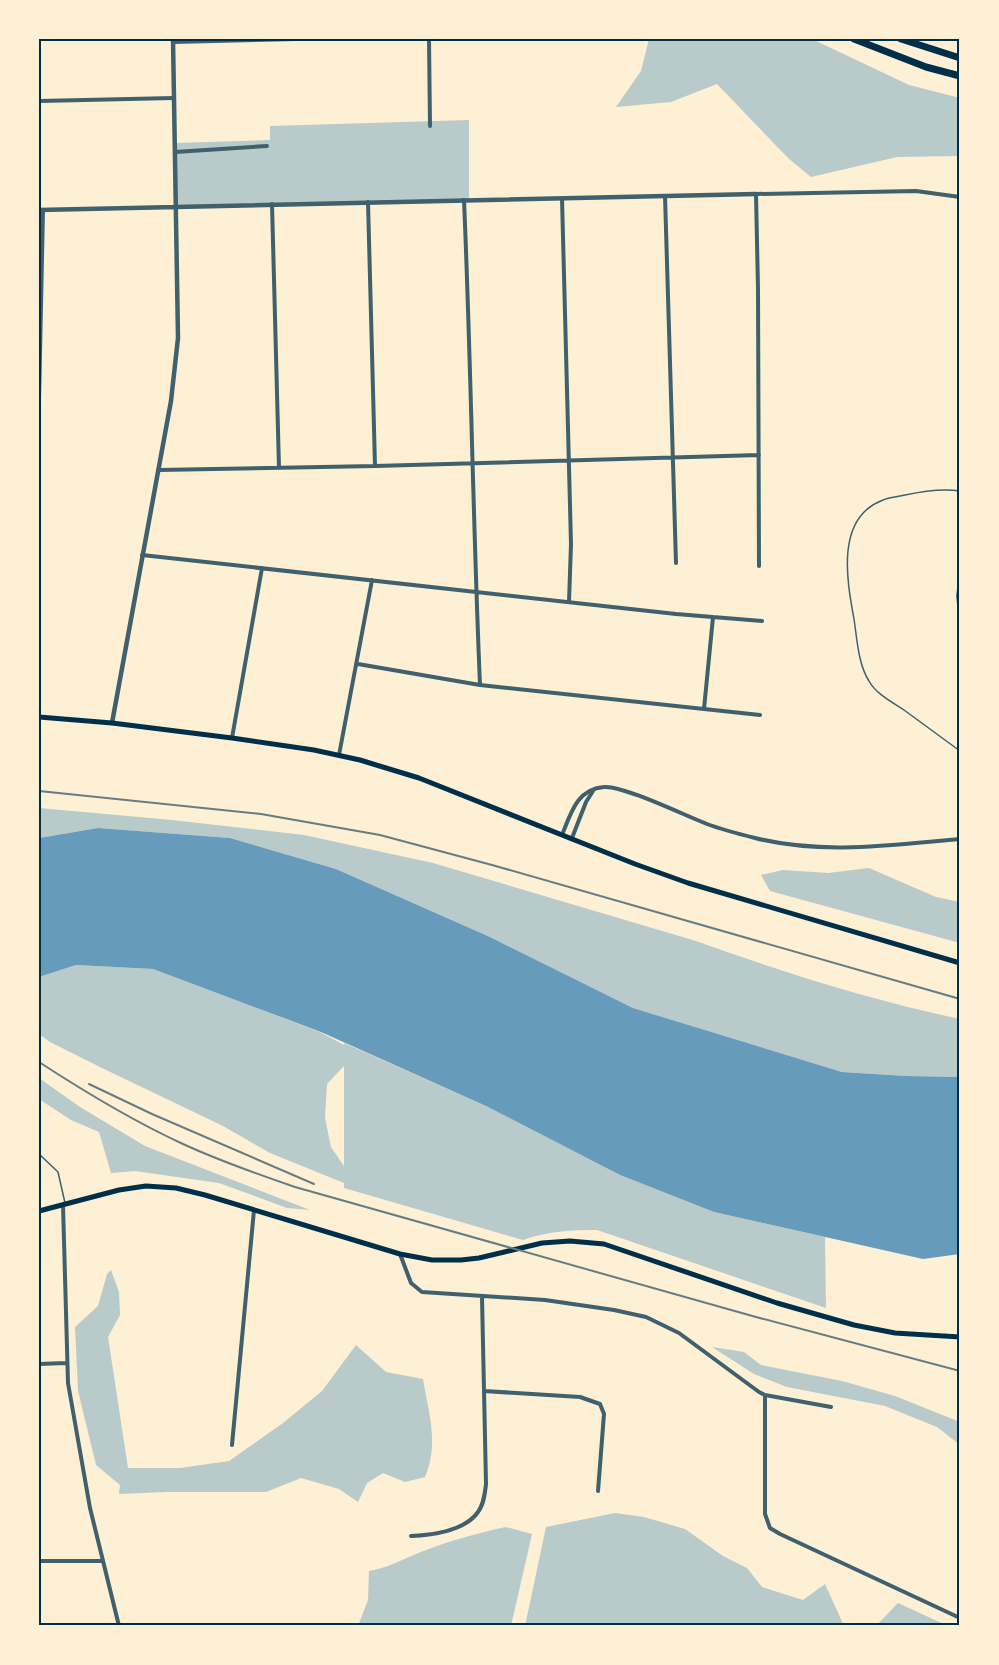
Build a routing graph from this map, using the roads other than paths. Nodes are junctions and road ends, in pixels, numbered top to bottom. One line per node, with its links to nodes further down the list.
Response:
1 (296, 39): 5 (street)
2 (429, 39): 10 (street)
3 (854, 39): 7 (highway)
4 (901, 39): 6 (highway)
5 (173, 40): 8 (street)
6 (960, 58)
7 (960, 76)
8 (174, 98): 9 (street); 12 (street)
9 (39, 101)
10 (430, 126)
11 (267, 146): 12 (street)
12 (175, 152): 20 (street)
13 (756, 194): 14 (street); 15 (street); 23 (street)
14 (665, 196): 16 (street); 24 (street)
15 (960, 197)
16 (562, 198): 17 (street); 25 (street)
17 (464, 200): 18 (street); 26 (street)
18 (368, 202): 19 (street); 27 (street)
19 (272, 204): 20 (street); 28 (street)
20 (176, 207): 21 (street); 29 (street)
21 (41, 210): 22 (street)
22 (39, 402)
23 (759, 455): 24 (street); 33 (street)
24 (674, 458): 25 (street); 32 (street)
25 (570, 461): 26 (street); 38 (street)
26 (472, 463): 27 (street); 37 (street)
27 (375, 466): 28 (street)
28 (279, 468): 29 (street)
29 (158, 470): 31 (street)
30 (960, 491): 49 (lane)
31 (141, 555): 34 (street); 47 (street)
32 (676, 563)
33 (759, 566)
34 (262, 568): 35 (street); 48 (street)
35 (372, 580): 37 (street); 42 (street)
36 (960, 583): 39 (lane)
37 (476, 591): 38 (street); 43 (street)
38 (568, 602): 40 (street)
39 (960, 610)
40 (713, 617): 41 (street); 44 (street)
41 (762, 621)
42 (358, 664): 43 (street); 50 (street)
43 (480, 686): 44 (street)
44 (704, 710): 45 (street)
45 (760, 715)
46 (39, 717): 47 (main road)
47 (111, 723): 48 (main road)
48 (232, 738): 50 (main road)
49 (960, 751)
50 (339, 755): 52 (main road)
51 (595, 789): 52 (street); 53 (street); 54 (street)
52 (562, 835): 53 (main road)
53 (571, 839): 55 (main road)
54 (960, 839)
55 (960, 963)
56 (39, 1154): 57 (lane)
57 (64, 1205): 58 (main road); 59 (main road); 63 (street)
58 (254, 1210): 60 (main road); 68 (street)
59 (39, 1211)
60 (400, 1254): 61 (street); 62 (main road)
61 (482, 1297): 65 (street); 66 (street)
62 (960, 1337)
63 (66, 1363): 64 (street); 72 (street)
64 (39, 1364)
65 (484, 1391): 69 (street); 70 (street)
66 (765, 1395): 67 (street); 73 (street)
67 (831, 1407)
68 (232, 1445)
69 (598, 1491)
70 (411, 1536)
71 (39, 1561): 72 (street)
72 (103, 1561): 74 (street)
73 (960, 1618)
74 (119, 1626)

